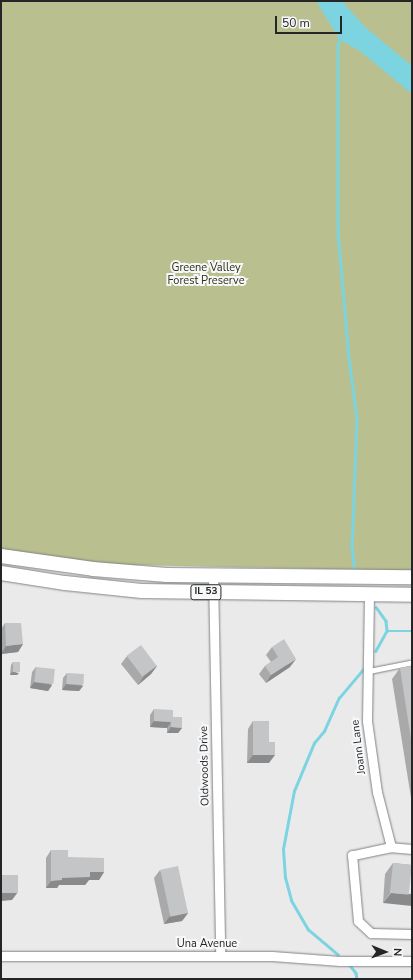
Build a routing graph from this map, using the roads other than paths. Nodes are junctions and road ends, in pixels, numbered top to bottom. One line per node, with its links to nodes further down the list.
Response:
1 (1, 556): 3 (main road, IL 53)
2 (1, 573): 5 (main road, IL 53)
3 (213, 576): 4 (main road, IL 53); 5 (street, Oldwoods Drive)
4 (412, 577)
5 (214, 593): 6 (main road, IL 53); 14 (street, Oldwoods Drive)
6 (369, 594): 7 (main road, IL 53); 9 (street, Joann Lane)
7 (412, 595)
8 (409, 662): 9 (lane)
9 (369, 671): 10 (street, Joann Lane)
10 (391, 847): 11 (street); 12 (street)
11 (412, 849)
12 (412, 934)
13 (1, 956): 14 (street, Una Avenue)
14 (220, 956): 15 (street, Una Avenue)
15 (412, 961)

